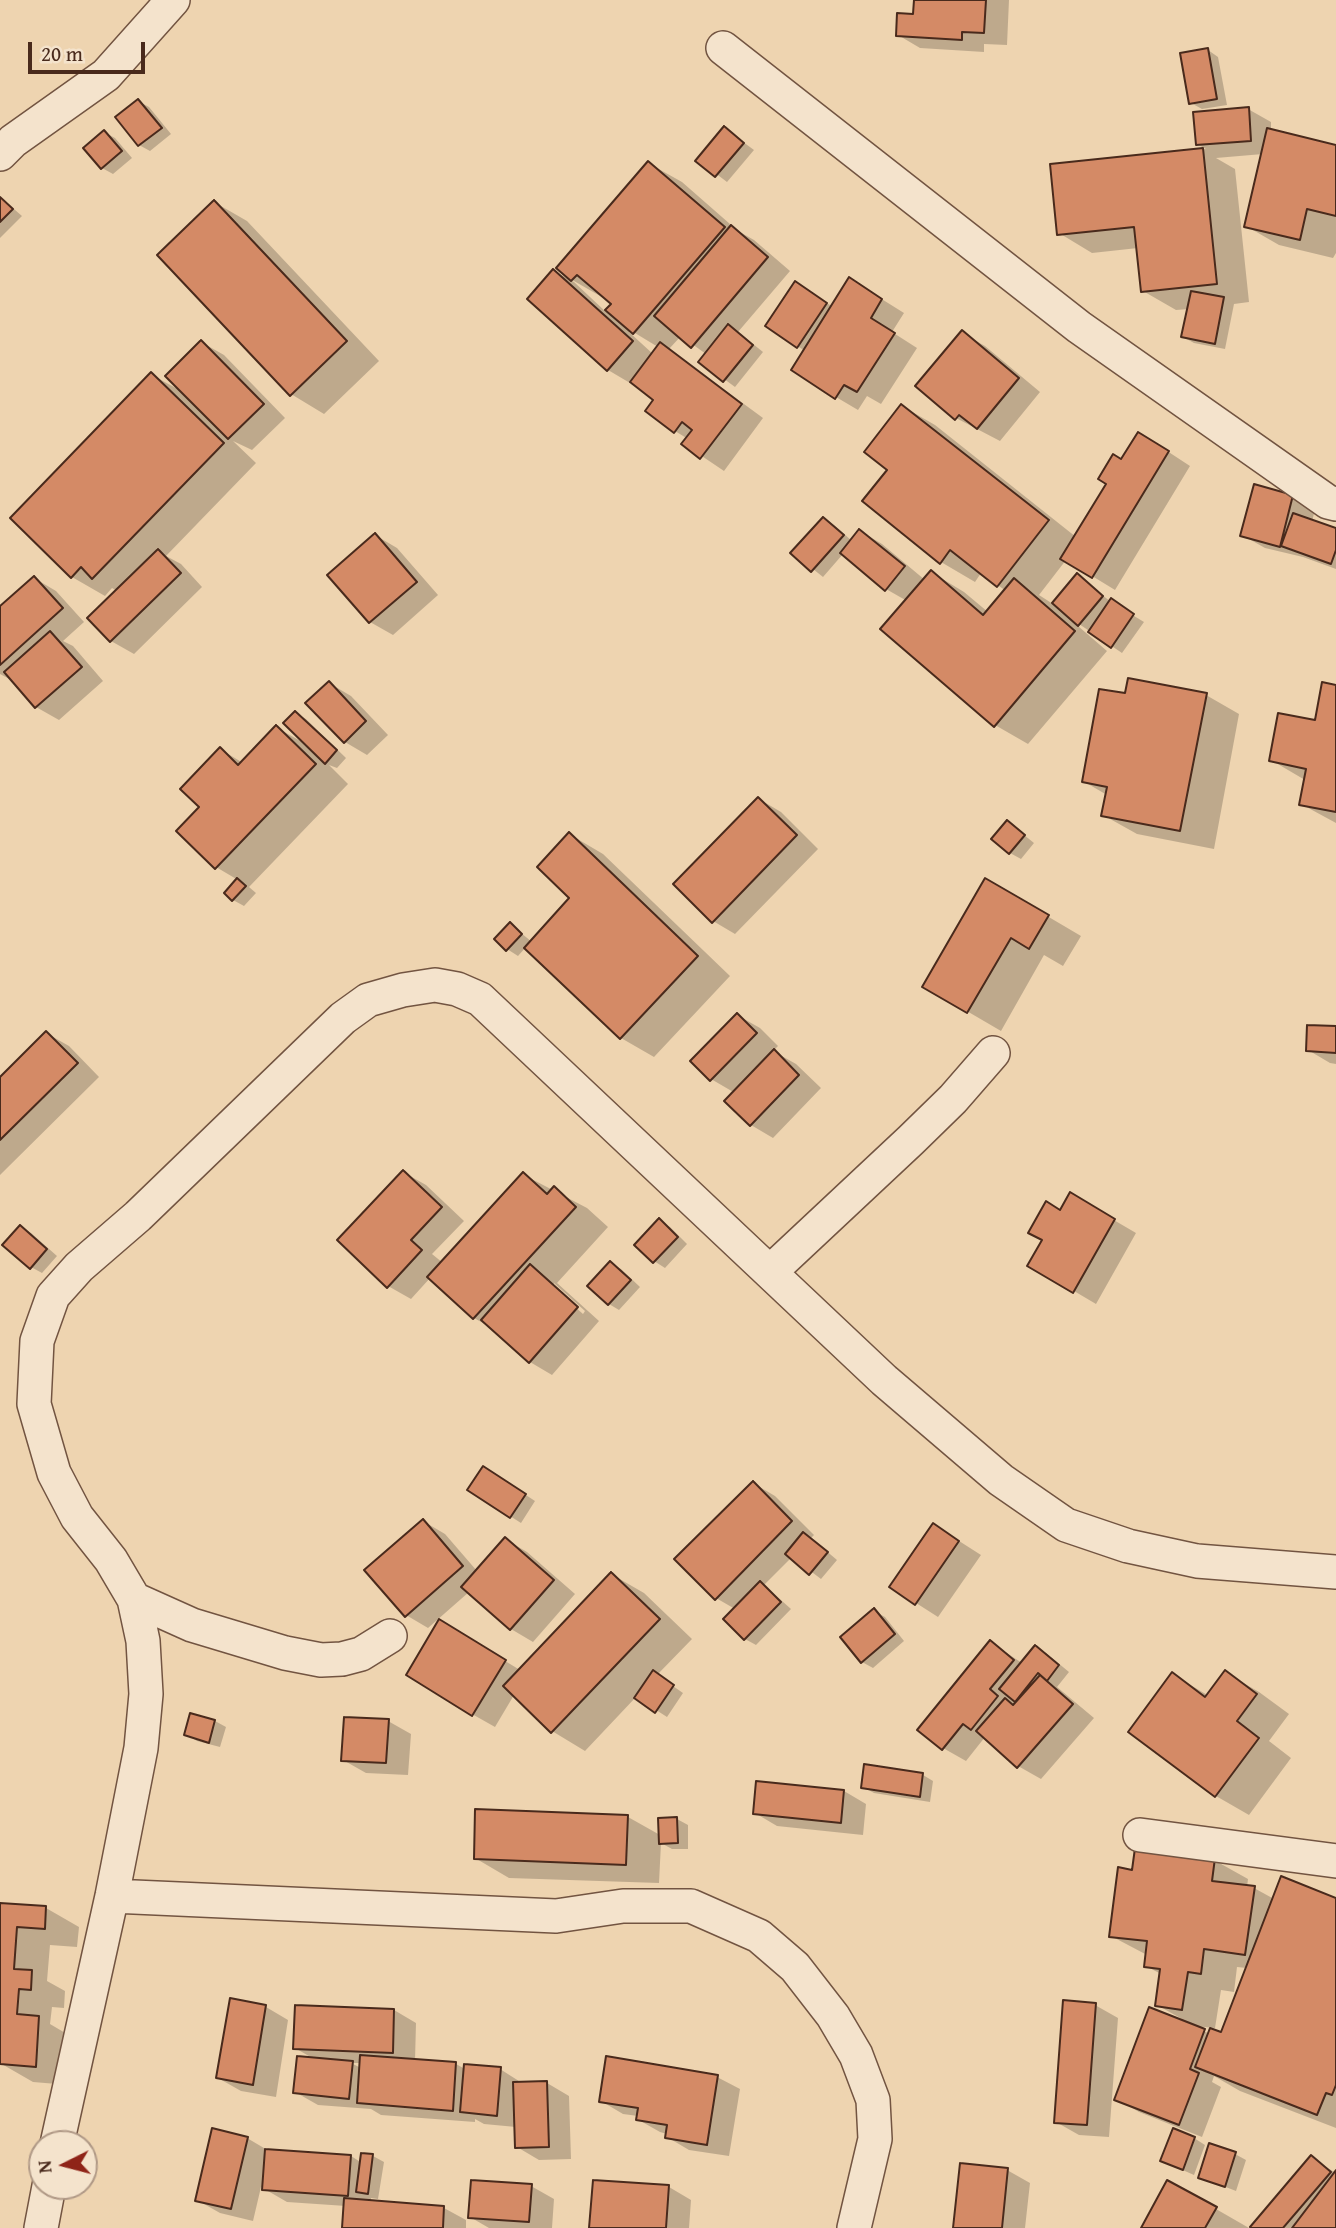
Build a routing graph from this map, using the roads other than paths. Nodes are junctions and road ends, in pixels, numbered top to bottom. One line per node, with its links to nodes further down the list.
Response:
1 (173, 0): 3 (street)
2 (723, 48): 4 (street)
3 (0, 153)
4 (1336, 504)
5 (993, 1053): 6 (street)
6 (770, 1272): 7 (street); 8 (street)
7 (1336, 1572)
8 (134, 1599): 9 (street); 12 (street)
9 (390, 1636)
10 (1140, 1835): 11 (street)
11 (1336, 1861)
12 (112, 1896): 13 (street); 16 (street)
13 (60, 2130)
14 (46, 2200): 15 (street)
15 (41, 2228)
16 (854, 2228)

